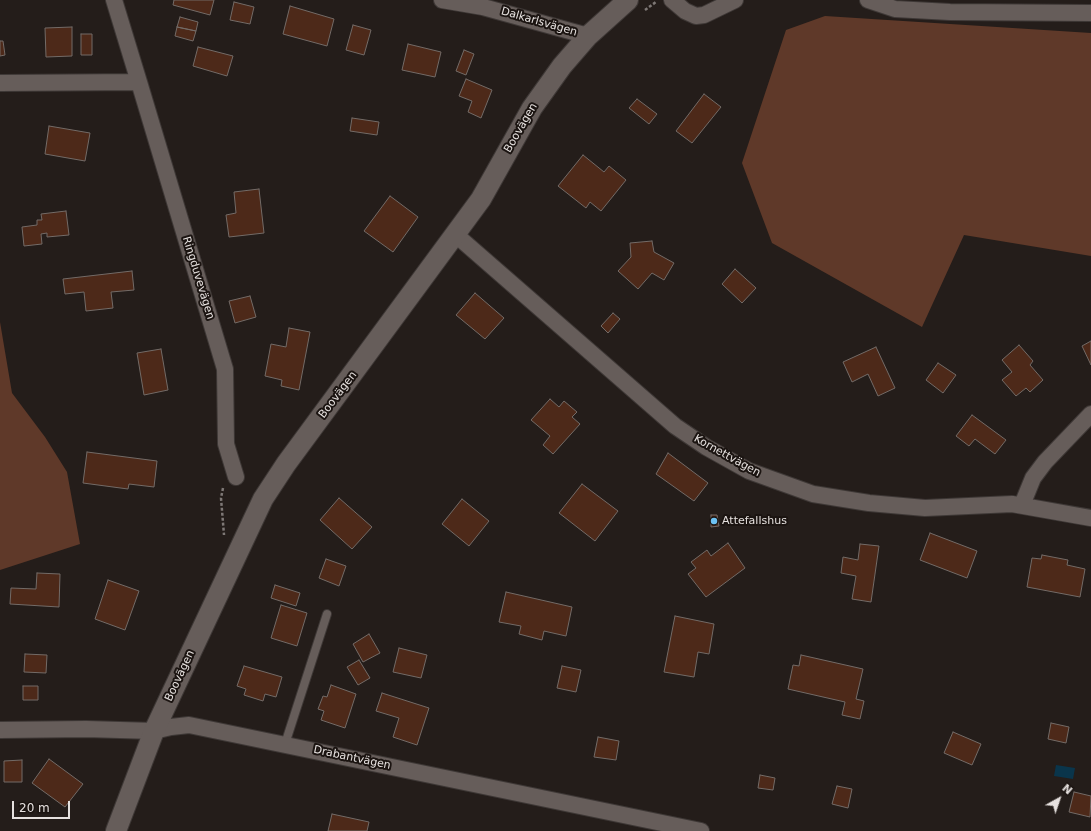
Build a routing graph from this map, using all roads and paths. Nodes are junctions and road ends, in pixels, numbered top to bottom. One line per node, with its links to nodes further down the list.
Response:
1 (114, 0): 11 (street, Ringduvevägen)
2 (442, 0): 7 (street, Dalkarlsvägen)
3 (659, 0): 8 (path)
4 (672, 0): 5 (street)
5 (736, 0)
6 (868, 0): 9 (street)
7 (484, 3): 10 (street, Dalkarlsvägen)
8 (634, 6): 10 (street, Boovägen)
9 (1091, 13)
10 (588, 36): 13 (street, Boovägen)
11 (139, 82): 12 (street); 15 (street, Ringduvevägen)
12 (0, 83)
13 (456, 235): 16 (street, Kornettvägen); 18 (street, Boovägen)
14 (1091, 414): 16 (street)
15 (236, 477): 18 (path)
16 (1022, 505): 17 (street, Kornettvägen)
17 (1091, 518)
18 (238, 550): 21 (street, Boovägen)
19 (328, 614): 22 (lane)
20 (0, 730): 21 (street, Drabantvägen)
21 (154, 731): 22 (street, Drabantvägen); 23 (street, Boovägen)
22 (286, 744): 24 (street, Drabantvägen)
23 (116, 831)
24 (701, 831)

